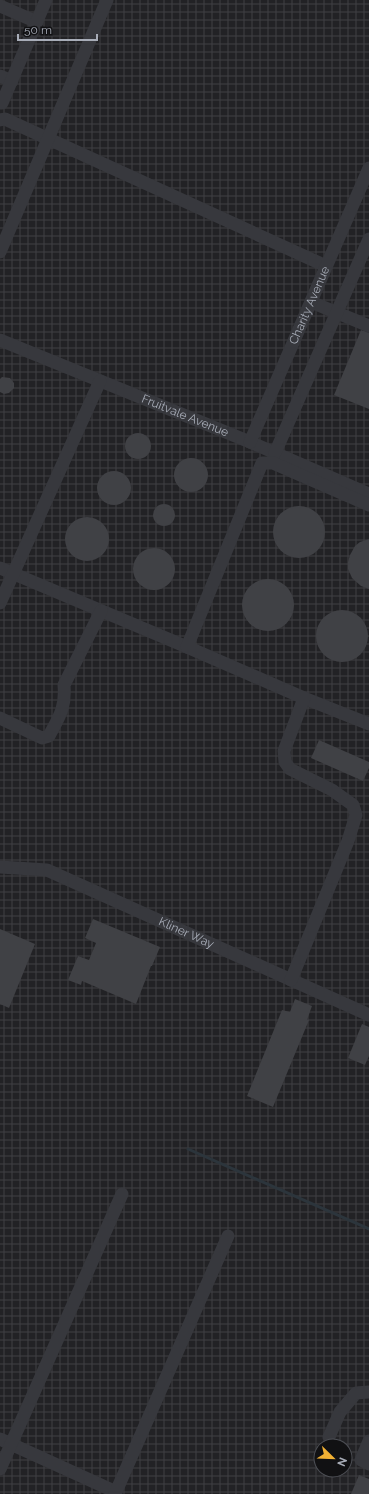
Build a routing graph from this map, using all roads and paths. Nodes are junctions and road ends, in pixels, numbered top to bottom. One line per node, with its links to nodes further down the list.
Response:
1 (46, 0): 4 (street)
2 (107, 0): 8 (street)
3 (0, 6): 4 (street)
4 (37, 22): 5 (street)
5 (6, 79): 6 (street)
6 (0, 103)
7 (0, 120): 8 (street)
8 (48, 139): 11 (street); 12 (street)
9 (367, 177): 12 (street, Charity Avenue)
10 (369, 239): 14 (street)
11 (0, 252)
12 (326, 266): 13 (street, Charity Avenue)
13 (311, 302): 14 (street); 18 (street, Charity Avenue)
14 (338, 312): 15 (street); 19 (street)
15 (369, 326)
16 (0, 340): 17 (street, Fruitvale Avenue)
17 (100, 381): 18 (street, Fruitvale Avenue); 21 (street)
18 (250, 442): 19 (street, Fruitvale Avenue)
19 (275, 453): 20 (street, Fruitvale Avenue)
20 (369, 496): 24 (street)
21 (6, 571): 22 (street); 23 (street)
22 (0, 603)
23 (101, 611): 24 (street); 26 (street)
24 (187, 647): 25 (street)
25 (304, 698): 27 (street); 29 (street)
26 (0, 718)
27 (368, 720)
28 (0, 867): 29 (street, Kliner Way)
29 (291, 980): 30 (street, Kliner Way)
30 (369, 1015)
31 (122, 1194): 36 (street)
32 (228, 1236): 39 (street)
33 (369, 1392): 34 (street)
34 (329, 1437)
35 (369, 1441): 37 (street)
36 (5, 1442): 38 (street); 39 (street)
37 (369, 1464)
38 (0, 1469)
39 (115, 1493)

